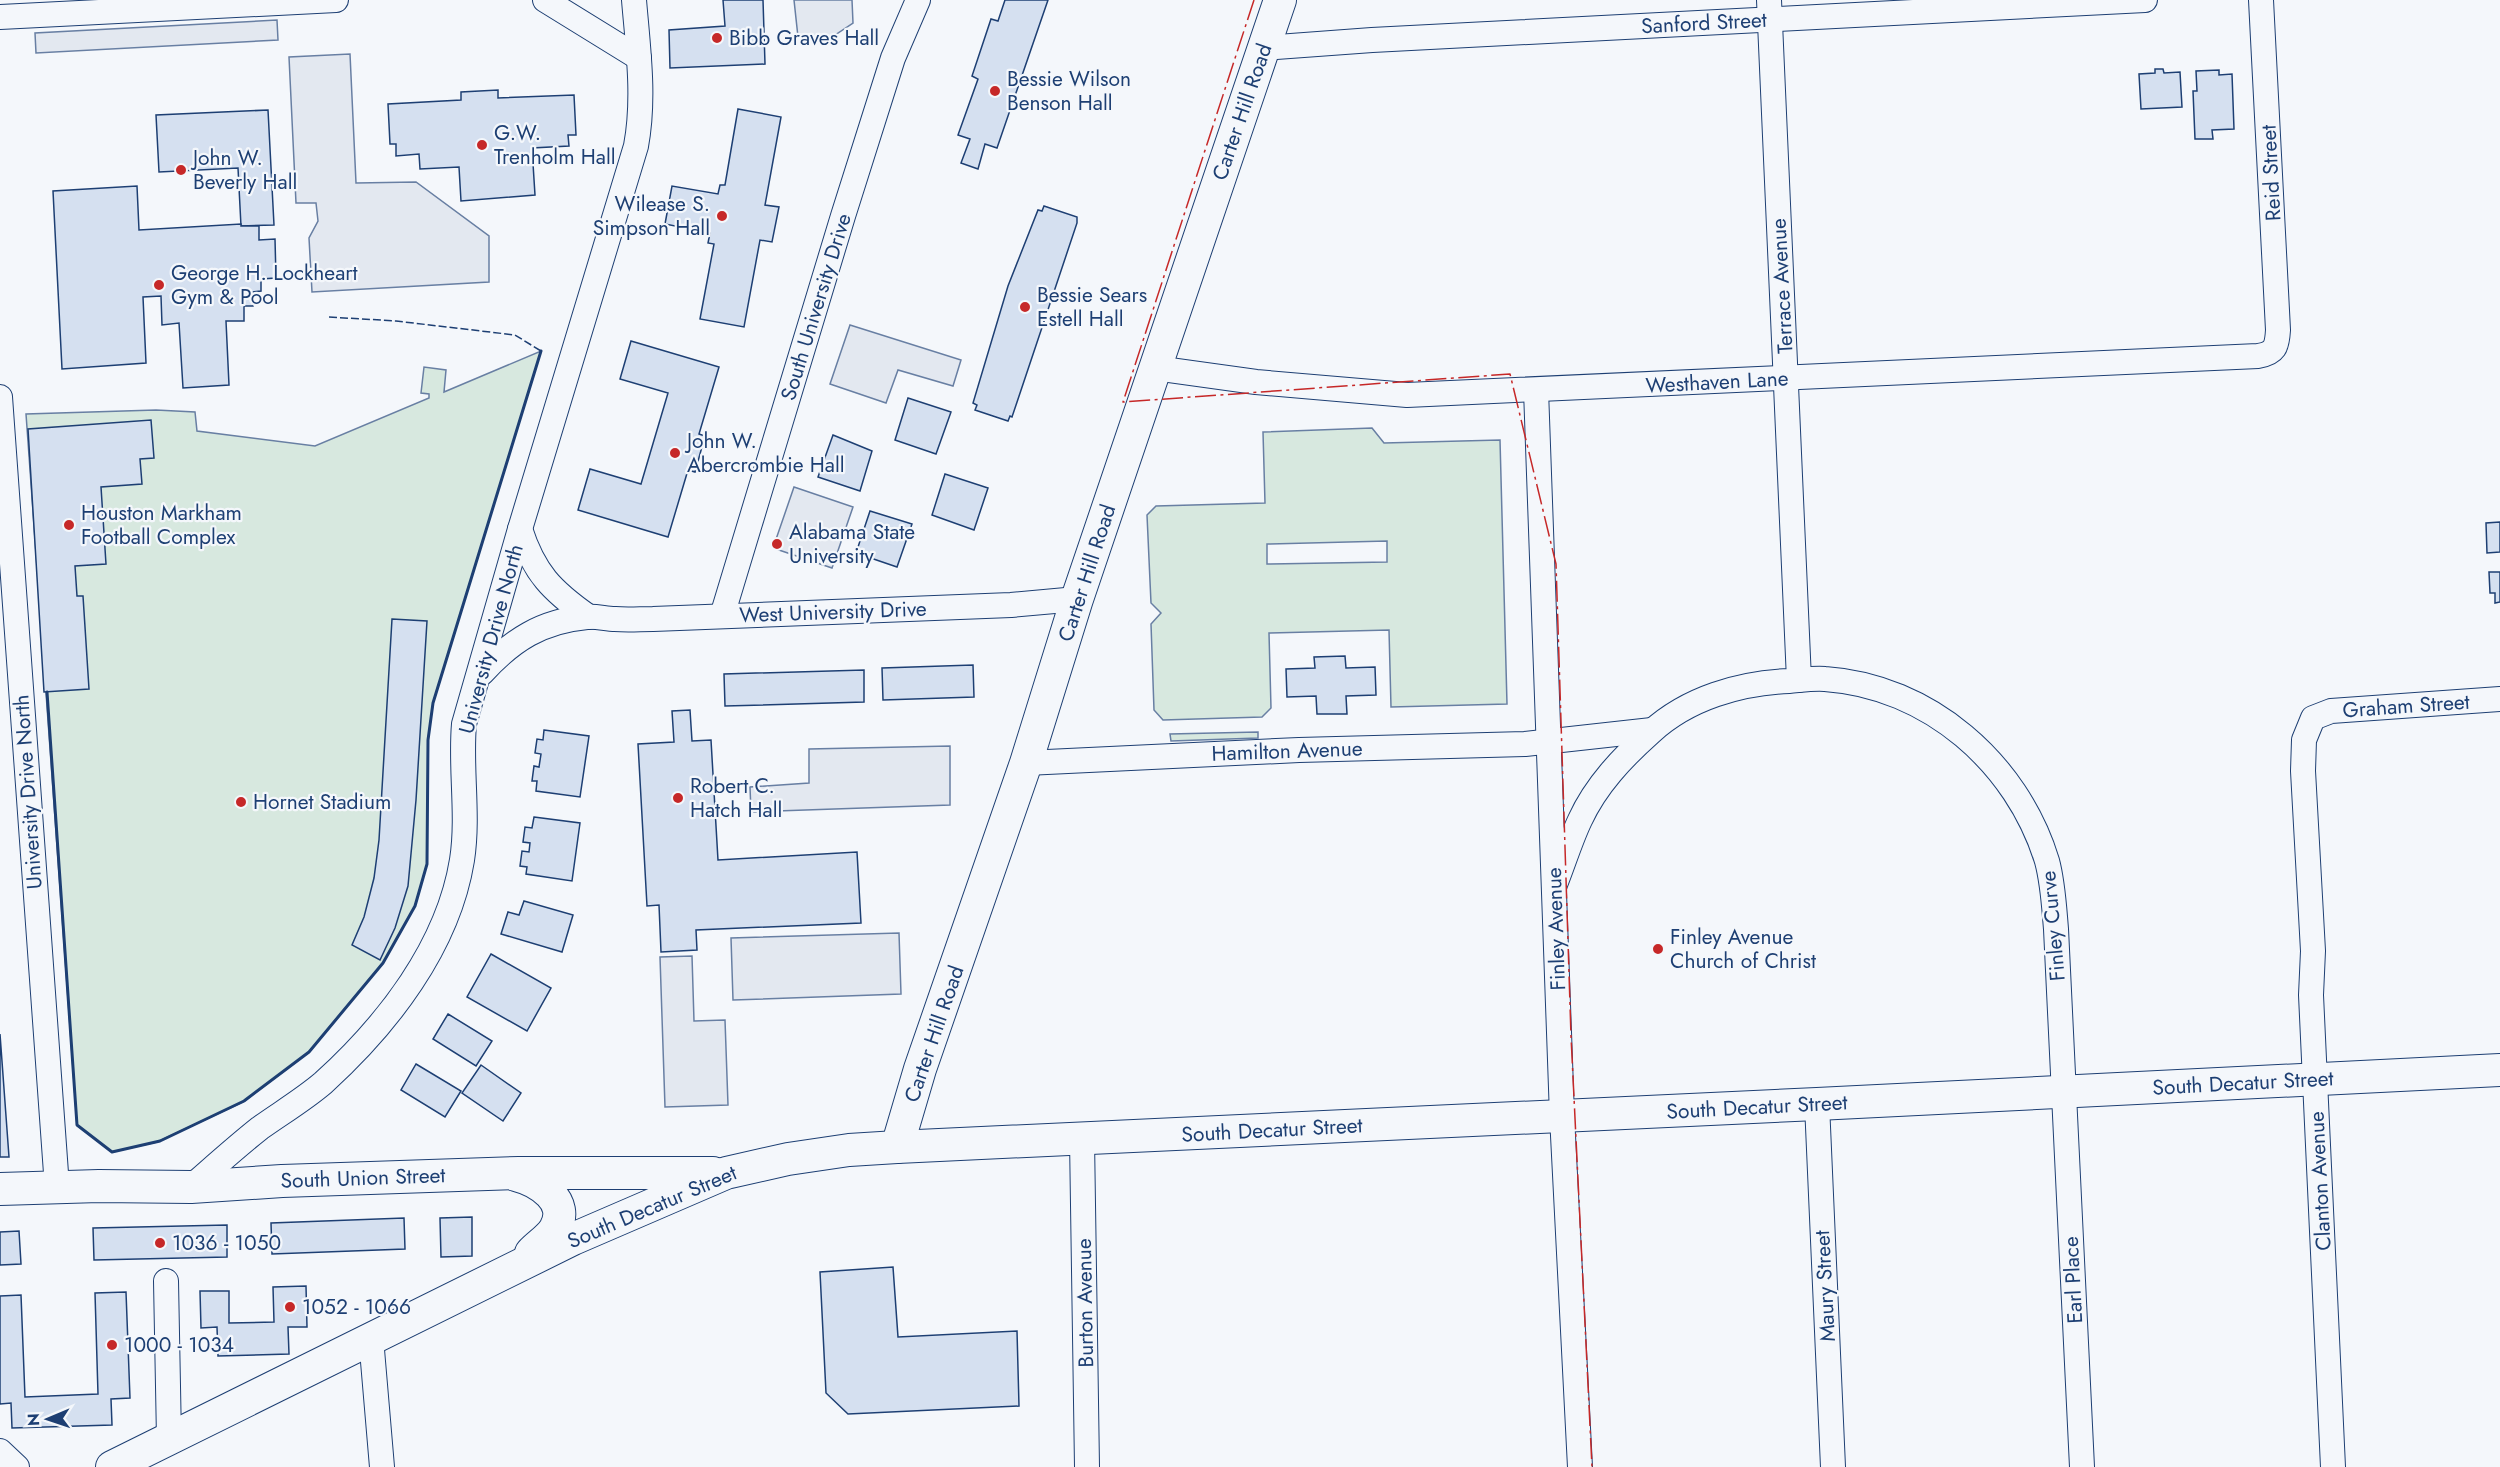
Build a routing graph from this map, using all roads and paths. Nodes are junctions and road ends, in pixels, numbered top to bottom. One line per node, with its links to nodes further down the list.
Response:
1 (336, 0): 10 (street)
2 (545, 0): 12 (street)
3 (634, 0): 12 (street, University Drive North)
4 (918, 0): 22 (street, South University Drive)
5 (1280, 0): 11 (main road, Carter Hill Road)
6 (2145, 0): 8 (street, Sanford Street)
7 (2261, 0): 13 (street, Reid Street)
8 (2116, 1): 9 (street, Sanford Street)
9 (1769, 10): 11 (street, Sanford Street); 15 (street, Terrace Avenue)
10 (0, 17)
11 (1263, 48): 14 (main road, Carter Hill Road)
12 (639, 58): 19 (street, University Drive North)
13 (2277, 346): 15 (street, Westhaven Lane)
14 (1155, 368): 16 (street, Westhaven Lane); 20 (main road, Carter Hill Road)
15 (1786, 379): 16 (street, Westhaven Lane); 24 (street, Terrace Avenue)
16 (1536, 390): 28 (street, Finley Avenue)
17 (0, 397): 18 (street, University Drive North)
18 (2, 454): 40 (street, University Drive North)
19 (520, 529): 21 (street, West University Drive); 23 (street, University Drive North)
20 (1077, 599): 22 (street, West University Drive); 29 (main road, Carter Hill Road)
21 (589, 616): 22 (street, West University Drive); 23 (street, West University Drive)
22 (722, 616)
23 (478, 677): 41 (street, University Drive North)
24 (1799, 680): 27 (street, Finley Curve); 33 (street, Finley Curve)
25 (2500, 699): 26 (street, Graham Street)
26 (2313, 718): 32 (street, Clanton Avenue)
27 (1652, 730): 28 (street, Hamilton Avenue); 30 (street, Finley Curve)
28 (1549, 741): 29 (street, Hamilton Avenue); 30 (street, Finley Avenue)
29 (1026, 763): 37 (main road, Carter Hill Road)
30 (1554, 887): 35 (street, Finley Avenue)
31 (2500, 1070): 32 (main road, South Decatur Street)
32 (2315, 1080): 33 (main road, South Decatur Street); 55 (street, Clanton Avenue)
33 (2063, 1092): 34 (main road, South Decatur Street); 54 (street, Earl Place)
34 (1817, 1104): 35 (main road, South Decatur Street); 53 (street, Maury Street)
35 (1562, 1116): 36 (main road, South Decatur Street); 52 (street, Finley Avenue)
36 (1082, 1139): 37 (main road, South Decatur Street); 51 (street, Burton Avenue)
37 (897, 1147): 39 (main road, South Decatur Street)
38 (509, 1173): 39 (main road, South Union Street); 41 (main road, South Union Street); 43 (main road)
39 (726, 1173): 43 (main road, South Decatur Street)
40 (57, 1187): 41 (main road, South Union Street); 42 (main road, South Union Street)
41 (191, 1187)
42 (0, 1189)
43 (520, 1265): 45 (main road, South Decatur Street)
44 (166, 1281): 46 (street)
45 (371, 1338): 46 (main road, South Decatur Street); 50 (street)
46 (169, 1439): 49 (main road, South Decatur Street)
47 (0, 1451): 48 (street)
48 (17, 1467)
49 (112, 1467)
50 (382, 1467)
51 (1087, 1467)
52 (1580, 1467)
53 (1833, 1467)
54 (2082, 1467)
55 (2333, 1467)

